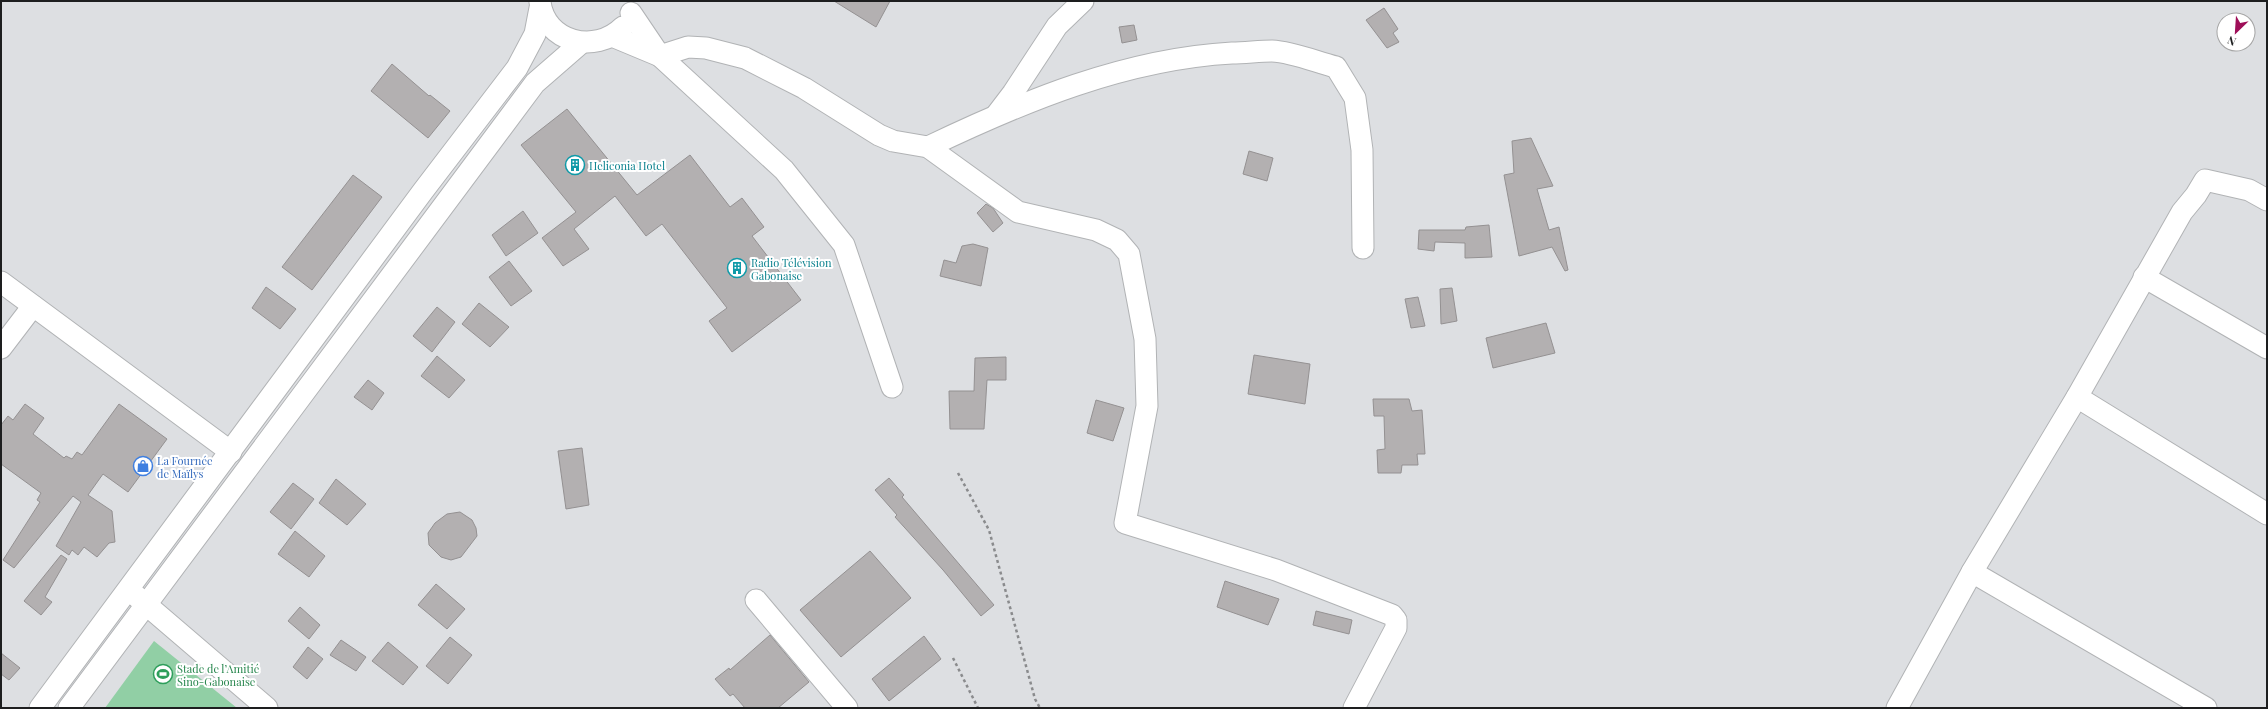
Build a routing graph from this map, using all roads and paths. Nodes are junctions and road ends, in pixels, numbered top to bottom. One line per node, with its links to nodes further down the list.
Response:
1 (1083, 1): 7 (street)
2 (540, 5): 5 (street); 18 (street)
3 (632, 7): 4 (street); 6 (street)
4 (612, 36): 5 (street); 6 (street)
5 (581, 43): 24 (street)
6 (660, 56): 8 (street); 16 (street)
7 (997, 114): 8 (street); 10 (street)
8 (928, 147): 32 (street)
9 (2267, 200): 11 (street)
10 (1363, 248)
11 (2144, 277): 15 (street); 17 (street)
12 (1, 282): 13 (street)
13 (33, 306): 14 (street); 18 (street)
14 (1, 348)
15 (2267, 348)
16 (892, 387)
17 (2076, 397): 20 (street); 21 (street)
18 (231, 452): 22 (street)
19 (958, 473): 31 (path)
20 (2267, 514)
21 (1972, 572): 33 (street); 34 (street)
22 (128, 589): 24 (street); 26 (street)
23 (756, 600): 29 (street)
24 (146, 605): 27 (street); 28 (street)
25 (953, 658): 30 (path)
26 (40, 708)
27 (69, 708)
28 (267, 708)
29 (846, 708)
30 (978, 708)
31 (1040, 708)
32 (1354, 708)
33 (1897, 708)
34 (2206, 708)

